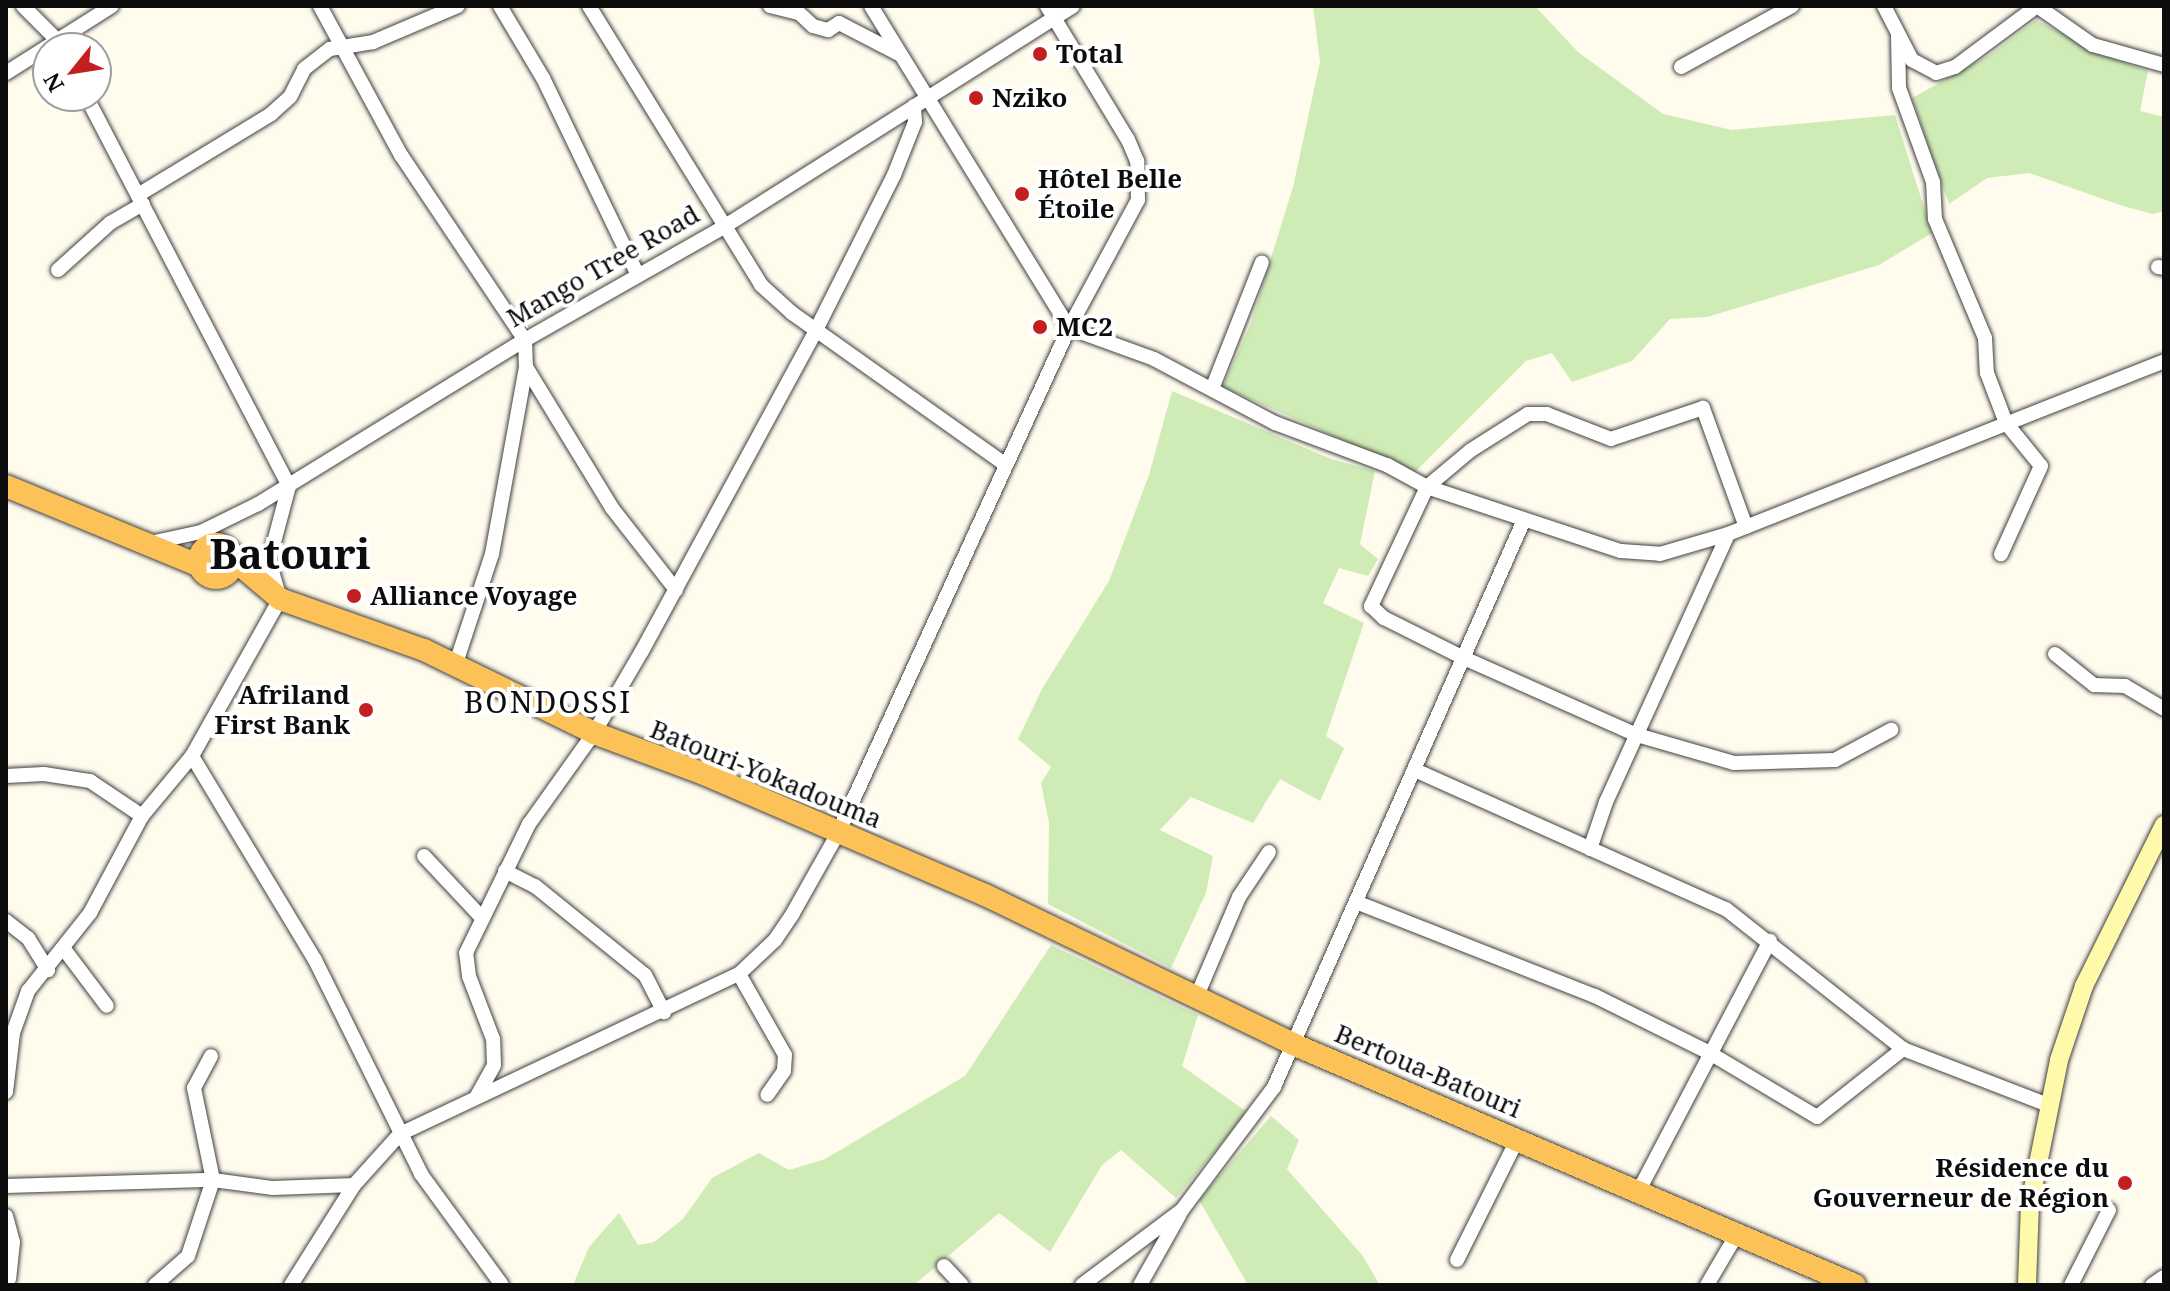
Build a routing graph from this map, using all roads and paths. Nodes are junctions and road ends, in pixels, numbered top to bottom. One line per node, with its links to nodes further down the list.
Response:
1 (23, 6): 14 (street)
2 (112, 6): 15 (street)
3 (320, 6): 17 (street)
4 (458, 6): 17 (street)
5 (500, 6): 30 (street)
6 (589, 6): 27 (street)
7 (770, 6): 18 (street)
8 (871, 6): 18 (street)
9 (1073, 6): 13 (street, Mango Tree Road)
10 (1792, 6): 21 (street)
11 (1884, 6): 16 (street)
12 (2037, 6): 16 (street); 20 (street)
13 (1050, 12): 23 (street, Mango Tree Road); 31 (street)
14 (50, 32)
15 (78, 32)
16 (1898, 35): 37 (street)
17 (343, 47): 26 (street); 33 (street)
18 (900, 54): 23 (street)
19 (32, 60): 22 (street)
20 (2162, 63)
21 (1681, 67)
22 (6, 73)
23 (928, 96): 24 (street, Mango Tree Road); 31 (street)
24 (914, 106): 27 (street, Mango Tree Road); 32 (street)
25 (94, 112): 26 (street)
26 (141, 200): 29 (street); 40 (street)
27 (722, 228): 30 (street, Mango Tree Road); 32 (street)
28 (1262, 262): 36 (street)
29 (58, 270)
30 (638, 275): 33 (street, Mango Tree Road)
31 (1069, 328): 36 (street); 38 (street)
32 (816, 330): 38 (street); 47 (street)
33 (525, 340): 35 (street); 40 (street, Mango Tree Road)
34 (2164, 361): 37 (street)
35 (526, 367): 47 (street); 51 (street)
36 (1212, 389): 41 (street)
37 (2006, 423): 43 (street); 46 (street)
38 (1006, 465): 61 (street)
39 (6, 486): 45 (highway)
40 (289, 486): 45 (street, Mango Tree Road); 48 (street)
41 (1427, 487): 42 (street); 43 (street); 50 (street)
42 (1524, 520): 44 (street); 50 (street)
43 (1746, 527): 44 (street)
44 (1728, 534): 55 (street)
45 (155, 546): 48 (highway, Batouri-Yokadouma)
46 (2001, 554)
47 (676, 590): 54 (street)
48 (273, 593): 51 (highway, Batouri-Yokadouma); 56 (street)
49 (2055, 654): 52 (street)
50 (1466, 659): 55 (street); 57 (street)
51 (455, 666): 54 (highway, Batouri-Yokadouma)
52 (2164, 709)
53 (1891, 730): 55 (street)
54 (594, 733): 61 (highway, Batouri-Yokadouma); 65 (street)
55 (1637, 735): 62 (street)
56 (192, 756): 59 (street); 87 (street)
57 (1417, 771): 62 (street); 67 (street)
58 (6, 776): 59 (street)
59 (142, 816): 71 (street)
60 (2164, 825): 86 (main road)
61 (838, 833): 66 (highway, Batouri-Yokadouma); 73 (street)
62 (1590, 849): 70 (street)
63 (1269, 852): 74 (street)
64 (424, 856): 68 (street)
65 (505, 871): 68 (street); 76 (street)
66 (985, 895): 74 (highway, Bertoua-Batouri)
67 (1356, 902): 77 (street); 79 (street)
68 (482, 918): 81 (street)
69 (6, 921): 72 (street)
70 (1770, 941): 78 (street); 79 (street)
71 (64, 949): 72 (street); 75 (street)
72 (48, 970): 83 (street)
73 (739, 974): 76 (street); 84 (street)
74 (1196, 998): 77 (highway, Bertoua-Batouri)
75 (107, 1006)
76 (664, 1012): 82 (street)
77 (1295, 1045): 88 (highway, Bertoua-Batouri); 93 (street)
78 (1903, 1049): 79 (street); 86 (street)
79 (1708, 1052): 92 (street)
80 (211, 1056): 89 (street)
81 (494, 1065): 82 (street); 85 (street)
82 (513, 1081): 85 (street)
83 (6, 1092)
84 (767, 1095)
85 (471, 1102): 87 (street)
86 (2048, 1105): 109 (main road)
87 (400, 1134): 90 (street); 103 (street)
88 (1517, 1140): 92 (highway, Bertoua-Batouri); 97 (street)
89 (213, 1180): 90 (street); 91 (street); 101 (street)
90 (354, 1185): 102 (street)
91 (6, 1186)
92 (1637, 1194): 96 (highway, Bertoua-Batouri)
93 (1182, 1210): 105 (street); 106 (street)
94 (2109, 1210): 110 (street)
95 (6, 1216): 100 (street)
96 (1737, 1234): 107 (street); 108 (highway, Bertoua-Batouri)
97 (1457, 1260)
98 (944, 1266): 104 (street)
99 (2164, 1277): 111 (street)
100 (9, 1279)
101 (155, 1285)
102 (291, 1285)
103 (502, 1285)
104 (962, 1285)
105 (1082, 1285)
106 (1140, 1285)
107 (1707, 1285)
108 (1855, 1285)
109 (2027, 1285)
110 (2071, 1285)
111 (2152, 1285)

